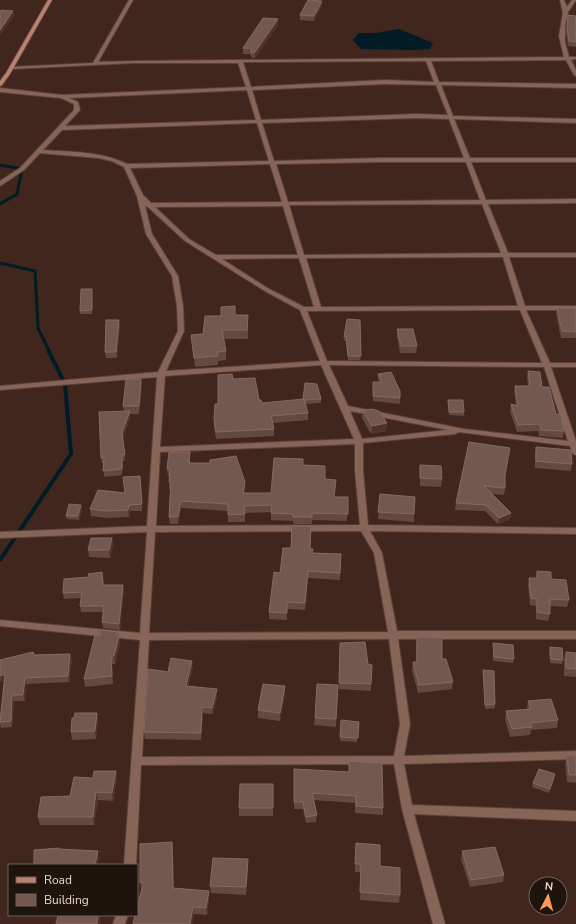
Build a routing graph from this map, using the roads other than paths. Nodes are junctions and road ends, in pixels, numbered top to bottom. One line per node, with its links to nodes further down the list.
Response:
1 (50, 0): 11 (street)
2 (131, 0): 10 (street)
3 (562, 0): 5 (street)
4 (574, 0): 5 (street)
5 (566, 11): 6 (street)
6 (567, 58): 7 (street); 8 (street); 12 (street)
7 (576, 58)
8 (428, 60): 9 (street); 13 (street)
9 (240, 61): 10 (street); 16 (street)
10 (95, 64): 11 (street)
11 (11, 68): 14 (street)
12 (576, 75)
13 (437, 83): 15 (street); 16 (street); 19 (street)
14 (0, 84)
15 (576, 86)
16 (249, 88): 18 (street); 20 (street)
17 (0, 90): 18 (street)
18 (62, 97): 22 (street)
19 (450, 117): 20 (street); 21 (street); 24 (street)
20 (259, 121): 22 (street); 26 (street)
21 (576, 121)
22 (61, 128): 23 (street)
23 (39, 151): 27 (street); 28 (street)
24 (468, 160): 25 (street); 26 (street); 30 (street)
25 (576, 160)
26 (271, 162): 27 (street); 31 (street)
27 (126, 166): 32 (street)
28 (0, 184)
29 (576, 201): 30 (street)
30 (483, 202): 31 (street); 33 (street)
31 (286, 204): 32 (street); 36 (street)
32 (146, 205): 35 (street); 44 (street)
33 (505, 255): 34 (street); 36 (street); 37 (street)
34 (576, 255)
35 (214, 257): 36 (street); 39 (street)
36 (302, 257): 40 (street)
37 (522, 308): 38 (street); 40 (street); 42 (street)
38 (576, 308)
39 (303, 309): 40 (street); 41 (street)
40 (318, 309)
41 (324, 363): 42 (street); 44 (street); 46 (street)
42 (547, 365): 43 (street); 49 (street)
43 (576, 365)
44 (161, 374): 45 (street); 50 (street)
45 (0, 388)
46 (345, 408): 47 (street); 48 (street)
47 (464, 431): 48 (street); 49 (street)
48 (359, 441): 50 (street); 51 (street)
49 (575, 447)
50 (156, 450): 52 (street)
51 (364, 528): 52 (street); 53 (street); 56 (street)
52 (151, 529): 54 (street); 58 (street)
53 (576, 531)
54 (0, 535)
55 (0, 623): 58 (street)
56 (393, 635): 57 (street); 58 (street); 60 (street)
57 (576, 635)
58 (145, 637): 61 (street)
59 (576, 755): 60 (street)
60 (398, 760): 61 (street); 62 (street)
61 (137, 761): 64 (street)
62 (407, 809): 63 (street); 65 (street)
63 (576, 816)
64 (130, 864)
65 (439, 924)

